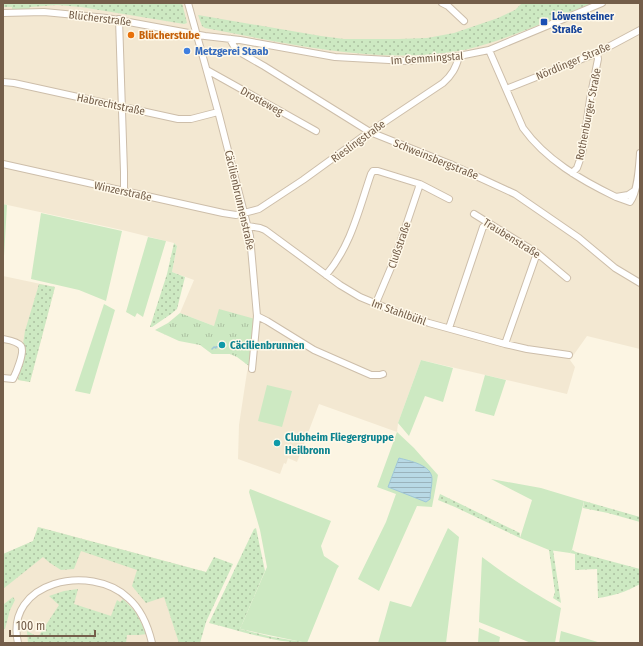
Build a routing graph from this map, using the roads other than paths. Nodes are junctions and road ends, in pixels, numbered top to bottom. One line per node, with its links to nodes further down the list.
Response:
1 (188, 3): 8 (street, Cäcilienbrunnenstraße)
2 (442, 3): 6 (street)
3 (602, 3): 10 (street, Im Gemmingstal)
4 (3, 13): 5 (street, Blücherstraße)
5 (118, 20): 8 (street, Blücherstraße); 16 (street)
6 (464, 21)
7 (640, 30): 11 (street, Nördlinger Straße)
8 (196, 34): 9 (street, Im Gemmingstal); 13 (street, Cäcilienbrunnenstraße)
9 (230, 39): 12 (street, Im Gemmingstal); 19 (street, Schweinsbergstraße)
10 (489, 50): 12 (street, Im Gemmingstal); 15 (street)
11 (597, 53): 15 (street, Nördlinger Straße); 22 (street, Rothenburger Straße)
12 (459, 56): 19 (street, Rieslingstraße)
13 (207, 70): 17 (street, Cäcilienbrunnenstraße); 18 (street, Drosteweg)
14 (3, 82): 16 (street, Habrechtstraße)
15 (506, 89): 22 (street)
16 (122, 107): 17 (street, Habrechtstraße); 24 (street)
17 (218, 112): 26 (street, Cäcilienbrunnenstraße)
18 (316, 131)
19 (370, 132): 26 (street, Rieslingstraße); 33 (street, Schweinsbergstraße)
20 (640, 153): 22 (street)
21 (3, 164): 24 (street, Winzerstraße)
22 (572, 173)
23 (420, 184): 25 (street); 31 (street); 34 (street, Clußstraße)
24 (124, 192): 26 (street, Winzerstraße)
25 (449, 199)
26 (244, 213): 29 (street, Cäcilienbrunnenstraße)
27 (474, 214): 28 (street, Traubenstraße)
28 (489, 224): 30 (street, Traubenstraße); 36 (street)
29 (248, 226): 31 (street, Im Stahlbühl); 35 (street, Cäcilienbrunnenstraße)
30 (537, 252): 32 (street, Traubenstraße); 38 (street)
31 (326, 275): 34 (street, Im Stahlbühl)
32 (567, 278)
33 (640, 283)
34 (376, 304): 36 (street, Im Stahlbühl)
35 (257, 316): 40 (street, Cäcilienbrunnenstraße); 41 (street)
36 (449, 328): 38 (street, Im Stahlbühl)
37 (3, 339): 42 (street)
38 (505, 344): 39 (street, Im Stahlbühl)
39 (569, 355)
40 (252, 369)
41 (383, 374)
42 (3, 378)
43 (18, 643): 44 (street)
44 (152, 643)

